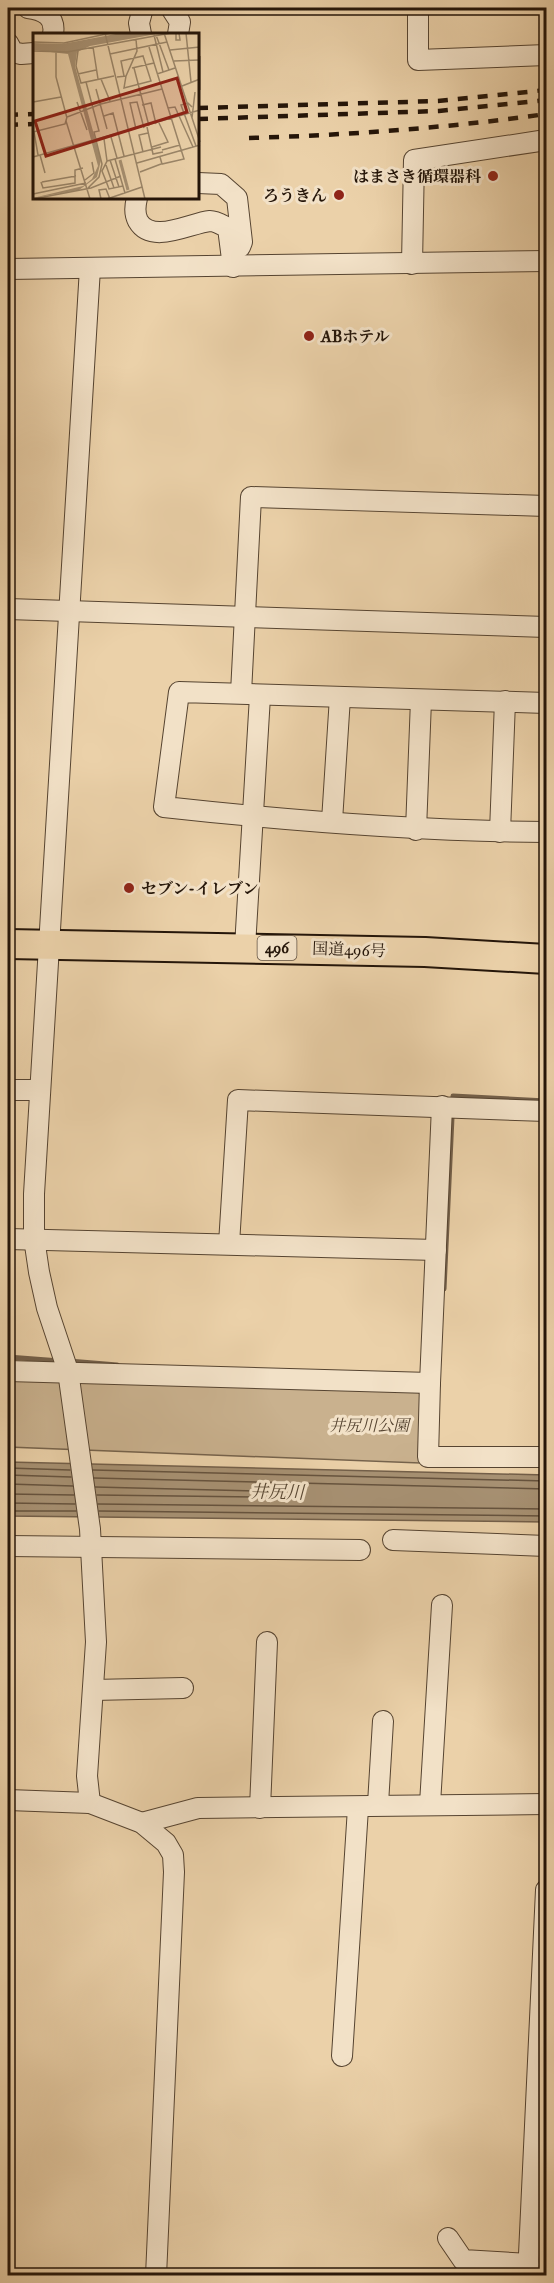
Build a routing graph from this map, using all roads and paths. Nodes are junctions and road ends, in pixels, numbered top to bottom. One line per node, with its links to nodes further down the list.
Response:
1 (28, 8): 5 (street)
2 (143, 8): 6 (street)
3 (171, 8): 7 (street)
4 (418, 8): 10 (street)
5 (53, 33)
6 (141, 33)
7 (178, 33)
8 (8, 43): 9 (street)
9 (33, 53)
10 (546, 55)
11 (546, 140): 15 (street)
12 (200, 183): 16 (street)
13 (136, 200): 16 (street)
14 (546, 261): 15 (street)
15 (412, 264): 16 (street)
16 (233, 267): 17 (street)
17 (90, 268): 18 (street); 21 (street)
18 (8, 269)
19 (546, 506): 22 (street)
20 (8, 609): 21 (street)
21 (69, 613): 22 (street); 35 (street)
22 (244, 618): 23 (street); 24 (street)
23 (546, 627)
24 (251, 695): 25 (street); 29 (street); 29 (street)
25 (340, 697): 26 (street); 30 (street)
26 (421, 699): 27 (street); 31 (street)
27 (505, 701): 28 (street); 32 (street)
28 (546, 703)
29 (251, 816): 30 (street); 36 (street)
30 (332, 821): 31 (street)
31 (416, 830): 32 (street)
32 (500, 832): 33 (street)
33 (546, 832)
34 (8, 944): 35 (highway, 国道496号 / 496)
35 (48, 946): 36 (highway, 国道496号 / 496); 39 (street)
36 (245, 947): 37 (highway, 国道496号 / 496)
37 (546, 959)
38 (8, 1090): 39 (street)
39 (40, 1090): 43 (street)
40 (442, 1106): 41 (street); 44 (street); 45 (street)
41 (546, 1111)
42 (8, 1239): 43 (street)
43 (34, 1239): 44 (street); 47 (street)
44 (228, 1244): 45 (street)
45 (436, 1250): 48 (street)
46 (8, 1371): 47 (street)
47 (68, 1371): 48 (street); 50 (street)
48 (430, 1383): 49 (street)
49 (546, 1457)
50 (91, 1538): 53 (street); 54 (street); 58 (street)
51 (393, 1540): 52 (street)
52 (546, 1545)
53 (8, 1546)
54 (360, 1550)
55 (442, 1605): 63 (street)
56 (267, 1642): 65 (street)
57 (183, 1688): 58 (street)
58 (93, 1690): 61 (street)
59 (383, 1721): 62 (street)
60 (8, 1800): 61 (street)
61 (90, 1803): 67 (street)
62 (378, 1804): 63 (street); 66 (street)
63 (430, 1804): 64 (street)
64 (546, 1804)
65 (260, 1808): 66 (street); 67 (street)
66 (357, 1808): 70 (street)
67 (142, 1823): 74 (street)
68 (546, 1890): 69 (street)
69 (545, 1947): 71 (street)
70 (342, 2056)
71 (539, 2207): 73 (street)
72 (448, 2238): 73 (street)
73 (528, 2270)
74 (156, 2276)

